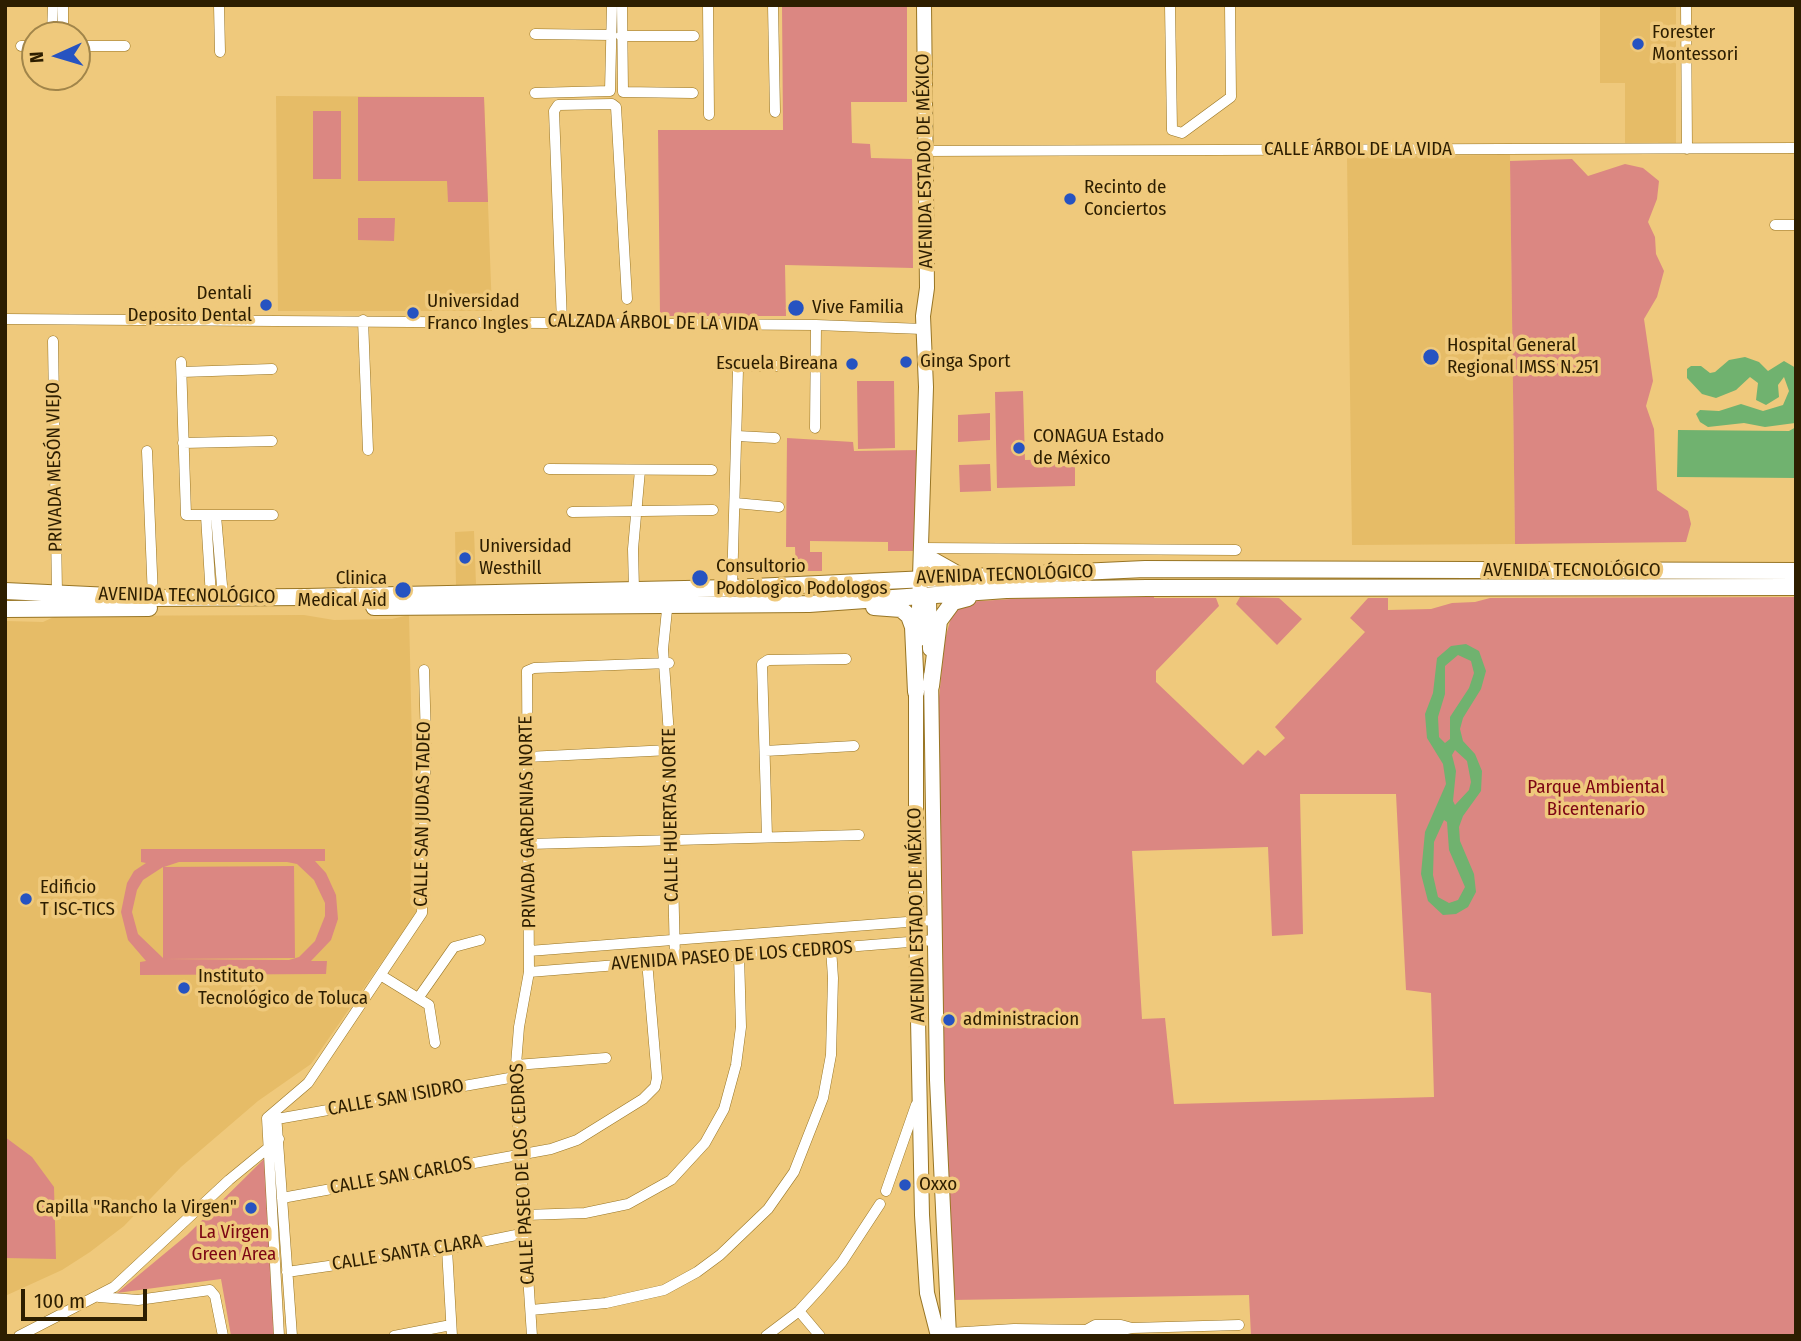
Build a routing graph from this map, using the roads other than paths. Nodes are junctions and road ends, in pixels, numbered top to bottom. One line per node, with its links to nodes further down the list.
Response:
1 (219, 5): 16 (street)
2 (612, 5): 12 (street)
3 (622, 5): 12 (street)
4 (708, 5): 20 (street)
5 (774, 5): 19 (street)
6 (918, 5): 25 (main road, AVENIDA ESTADO DE MÉXICO)
7 (923, 5): 25 (main road, AVENIDA ESTADO DE MÉXICO)
8 (1170, 5): 21 (street)
9 (1230, 5): 21 (street)
10 (1686, 5): 23 (street)
11 (535, 34): 12 (street)
12 (617, 35): 13 (street); 17 (street); 18 (street)
13 (694, 36)
14 (91, 46): 15 (street)
15 (125, 46)
16 (220, 52)
17 (535, 93)
18 (693, 93)
19 (775, 112)
20 (709, 114)
21 (1182, 133): 24 (street)
22 (1796, 148): 23 (street, CALLE ÁRBOL DE LA VIDA)
23 (1688, 149): 24 (street, CALLE ÁRBOL DE LA VIDA)
24 (1182, 150): 25 (street, CALLE ÁRBOL DE LA VIDA)
25 (922, 151): 32 (main road, AVENIDA ESTADO DE MÉXICO)
26 (1776, 225): 27 (street)
27 (1796, 225)
28 (627, 299): 31 (street)
29 (5, 319): 30 (street, CALZADA ÁRBOL DE LA VIDA)
30 (363, 320): 31 (street, CALZADA ÁRBOL DE LA VIDA); 42 (street)
31 (562, 323): 33 (street, CALZADA ÁRBOL DE LA VIDA)
32 (923, 323): 33 (street, CALZADA ÁRBOL DE LA VIDA); 55 (main road, AVENIDA ESTADO DE MÉXICO)
33 (816, 325): 37 (street)
34 (53, 341): 67 (street, PRIVADA MESÓN VIEJO)
35 (778, 366): 38 (street)
36 (272, 369): 41 (street)
37 (815, 428)
38 (737, 436): 39 (street); 47 (street)
39 (775, 438)
40 (272, 441): 41 (street)
41 (183, 443): 53 (street)
42 (368, 450)
43 (147, 451): 70 (street)
44 (549, 470): 45 (street)
45 (640, 470): 46 (street); 50 (street)
46 (712, 470)
47 (735, 503): 48 (street); 61 (street)
48 (779, 506)
49 (713, 510): 50 (street)
50 (638, 511): 51 (street); 63 (street)
51 (572, 512)
52 (273, 515): 53 (street)
53 (211, 516): 66 (street)
54 (1236, 550): 55 (street)
55 (925, 551): 58 (main road); 59 (main road, AVENIDA ESTADO DE MÉXICO)
56 (1693, 571): 57 (main road, AVENIDA TECNOLÓGICO); 58 (main road, AVENIDA TECNOLÓGICO); 62 (main road)
57 (1796, 571)
58 (959, 575): 59 (main road, AVENIDA TECNOLÓGICO)
59 (924, 578): 61 (main road, AVENIDA TECNOLÓGICO); 68 (main road, AVENIDA ESTADO DE MÉXICO)
60 (1796, 587): 62 (main road, AVENIDA TECNOLÓGICO)
61 (732, 588): 69 (main road, AVENIDA TECNOLÓGICO)
62 (1694, 588): 64 (main road, AVENIDA TECNOLÓGICO)
63 (634, 590): 66 (main road, AVENIDA TECNOLÓGICO); 69 (main road, AVENIDA TECNOLÓGICO)
64 (1006, 590): 68 (main road, AVENIDA TECNOLÓGICO); 76 (main road)
65 (5, 591): 67 (main road, AVENIDA TECNOLÓGICO)
66 (217, 592): 70 (main road, AVENIDA TECNOLÓGICO)
67 (57, 593): 70 (main road, AVENIDA TECNOLÓGICO)
68 (925, 595): 71 (main road, AVENIDA TECNOLÓGICO); 76 (main road, AVENIDA ESTADO DE MÉXICO)
69 (668, 596): 71 (main road, AVENIDA TECNOLÓGICO); 72 (main road, AVENIDA TECNOLÓGICO); 74 (street, CALLE HUERTAS NORTE)
70 (153, 598)
71 (809, 604): 76 (main road)
72 (5, 609)
73 (846, 659): 79 (street)
74 (666, 666): 78 (street, CALLE HUERTAS NORTE); 80 (street, PRIVADA GARDENIAS NORTE)
75 (424, 670): 97 (street, CALLE SAN JUDAS TADEO)
76 (923, 689): 85 (main road, AVENIDA ESTADO DE MÉXICO); 86 (main road, AVENIDA ESTADO DE MÉXICO)
77 (854, 746): 79 (street)
78 (670, 750): 80 (street); 83 (street, CALLE HUERTAS NORTE)
79 (765, 751): 82 (street)
80 (527, 757): 84 (street, PRIVADA GARDENIAS NORTE)
81 (859, 835): 82 (street)
82 (767, 837): 83 (street)
83 (672, 839): 84 (street); 87 (street, CALLE HUERTAS NORTE)
84 (529, 844): 92 (street, PRIVADA GARDENIAS NORTE)
85 (933, 920): 86 (street, AVENIDA PASEO DE LOS CEDROS); 89 (main road, AVENIDA ESTADO DE MÉXICO)
86 (916, 921): 87 (street, AVENIDA PASEO DE LOS CEDROS); 90 (main road, AVENIDA ESTADO DE MÉXICO)
87 (674, 939): 92 (street, AVENIDA PASEO DE LOS CEDROS); 94 (street, CALLE HUERTAS NORTE)
88 (480, 940): 98 (street)
89 (934, 940): 90 (street, AVENIDA PASEO DE LOS CEDROS); 100 (main road, AVENIDA ESTADO DE MÉXICO)
90 (916, 941): 91 (street, AVENIDA PASEO DE LOS CEDROS); 99 (main road, AVENIDA ESTADO DE MÉXICO)
91 (831, 948): 93 (street, AVENIDA PASEO DE LOS CEDROS); 120 (street)
92 (529, 951): 96 (street, PRIVADA GARDENIAS NORTE)
93 (739, 955): 94 (street, AVENIDA PASEO DE LOS CEDROS); 115 (street)
94 (675, 958): 95 (street, AVENIDA PASEO DE LOS CEDROS)
95 (647, 961): 96 (street, AVENIDA PASEO DE LOS CEDROS); 111 (street, CALLE SAN CARLOS)
96 (529, 972): 105 (street, CALLE PASEO DE LOS CEDROS)
97 (382, 976): 98 (street); 108 (street, CALLE SAN JUDAS TADEO)
98 (419, 998): 103 (street)
99 (918, 998): 100 (main road); 101 (main road, AVENIDA ESTADO DE MÉXICO)
100 (936, 1002): 102 (main road, AVENIDA ESTADO DE MÉXICO)
101 (918, 1018): 102 (main road); 107 (main road, AVENIDA ESTADO DE MÉXICO)
102 (936, 1022): 126 (main road, AVENIDA ESTADO DE MÉXICO)
103 (435, 1043)
104 (606, 1058): 105 (street)
105 (516, 1065): 106 (street, CALLE PASEO DE LOS CEDROS)
106 (515, 1077): 108 (street, CALLE SAN ISIDRO); 111 (street, CALLE PASEO DE LOS CEDROS)
107 (919, 1090): 112 (street); 126 (main road, AVENIDA ESTADO DE MÉXICO)
108 (274, 1115): 109 (street); 110 (street)
109 (279, 1139): 110 (street); 113 (street)
110 (268, 1148): 119 (street); 129 (street)
111 (520, 1155): 113 (street, CALLE SAN CARLOS); 115 (street, CALLE PASEO DE LOS CEDROS)
112 (886, 1191)
113 (282, 1198): 118 (street)
114 (880, 1204): 121 (street)
115 (525, 1215): 116 (street, CALLE PASEO DE LOS CEDROS)
116 (526, 1233): 117 (street, CALLE SANTA CLARA); 120 (street, CALLE PASEO DE LOS CEDROS)
117 (447, 1249): 118 (street, CALLE SANTA CLARA); 123 (street)
118 (287, 1272): 130 (street)
119 (99, 1297): 127 (street); 128 (street)
120 (531, 1310): 132 (street, CALLE PASEO DE LOS CEDROS)
121 (799, 1311): 133 (street); 134 (street)
122 (1239, 1325): 124 (street)
123 (452, 1330): 131 (street)
124 (1223, 1331): 125 (street)
125 (993, 1333): 126 (street)
126 (945, 1335)
127 (19, 1336)
128 (222, 1336)
129 (279, 1336)
130 (292, 1336)
131 (394, 1336)
132 (532, 1336)
133 (766, 1336)
134 (820, 1336)

